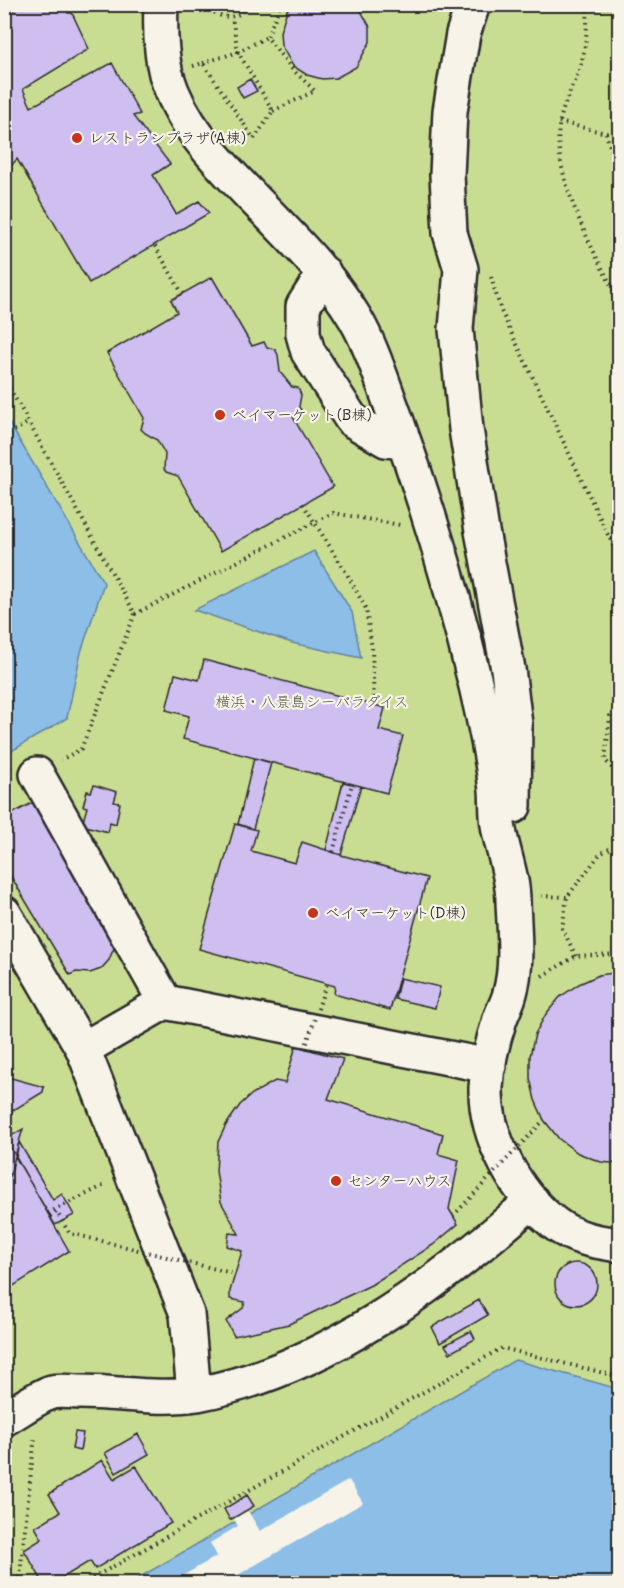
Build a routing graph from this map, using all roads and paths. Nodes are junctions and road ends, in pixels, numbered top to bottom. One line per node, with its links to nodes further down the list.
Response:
1 (161, 4): 11 (street)
2 (206, 4): 7 (path)
3 (250, 4): 7 (path)
4 (473, 4): 16 (street)
5 (587, 4): 13 (path)
6 (279, 8): 8 (path)
7 (232, 17): 9 (path)
8 (267, 38): 9 (path); 12 (path)
9 (238, 52): 10 (path); 12 (path)
10 (203, 63): 11 (path); 12 (path)
11 (166, 74): 17 (street)
12 (273, 111)
13 (559, 122): 14 (path); 19 (path)
14 (620, 182)
15 (155, 246): 18 (path)
16 (461, 269): 26 (path); 35 (street)
17 (324, 273): 23 (street); 23 (street)
18 (182, 293)
19 (620, 302)
20 (4, 378): 21 (path)
21 (29, 422): 22 (path); 27 (path)
22 (4, 437)
23 (404, 442): 25 (street)
24 (303, 504): 28 (path, bridge)
25 (431, 525): 27 (path); 35 (street)
26 (620, 560)
27 (135, 614): 30 (path)
28 (374, 705)
29 (620, 708): 31 (path)
30 (37, 774): 41 (street)
31 (620, 777)
32 (352, 784): 34 (path)
33 (620, 843): 38 (path)
34 (333, 852)
35 (513, 894): 40 (street)
36 (4, 913): 42 (street)
37 (620, 954): 38 (path)
38 (576, 956): 40 (path)
39 (326, 984): 43 (path, bridge)
40 (511, 991): 44 (street)
41 (165, 1002): 42 (street); 44 (street)
42 (83, 1048): 46 (street)
43 (305, 1049)
44 (489, 1066): 47 (street)
45 (544, 1120): 48 (path, bridge)
46 (132, 1172): 50 (path, bridge); 52 (street)
47 (532, 1201): 49 (street); 52 (street)
48 (453, 1216)
49 (620, 1245)
50 (236, 1274)
51 (620, 1377): 56 (path)
52 (194, 1394): 53 (street)
53 (39, 1400): 54 (street); 55 (path)
54 (4, 1419)
55 (19, 1584)
56 (82, 1584)

